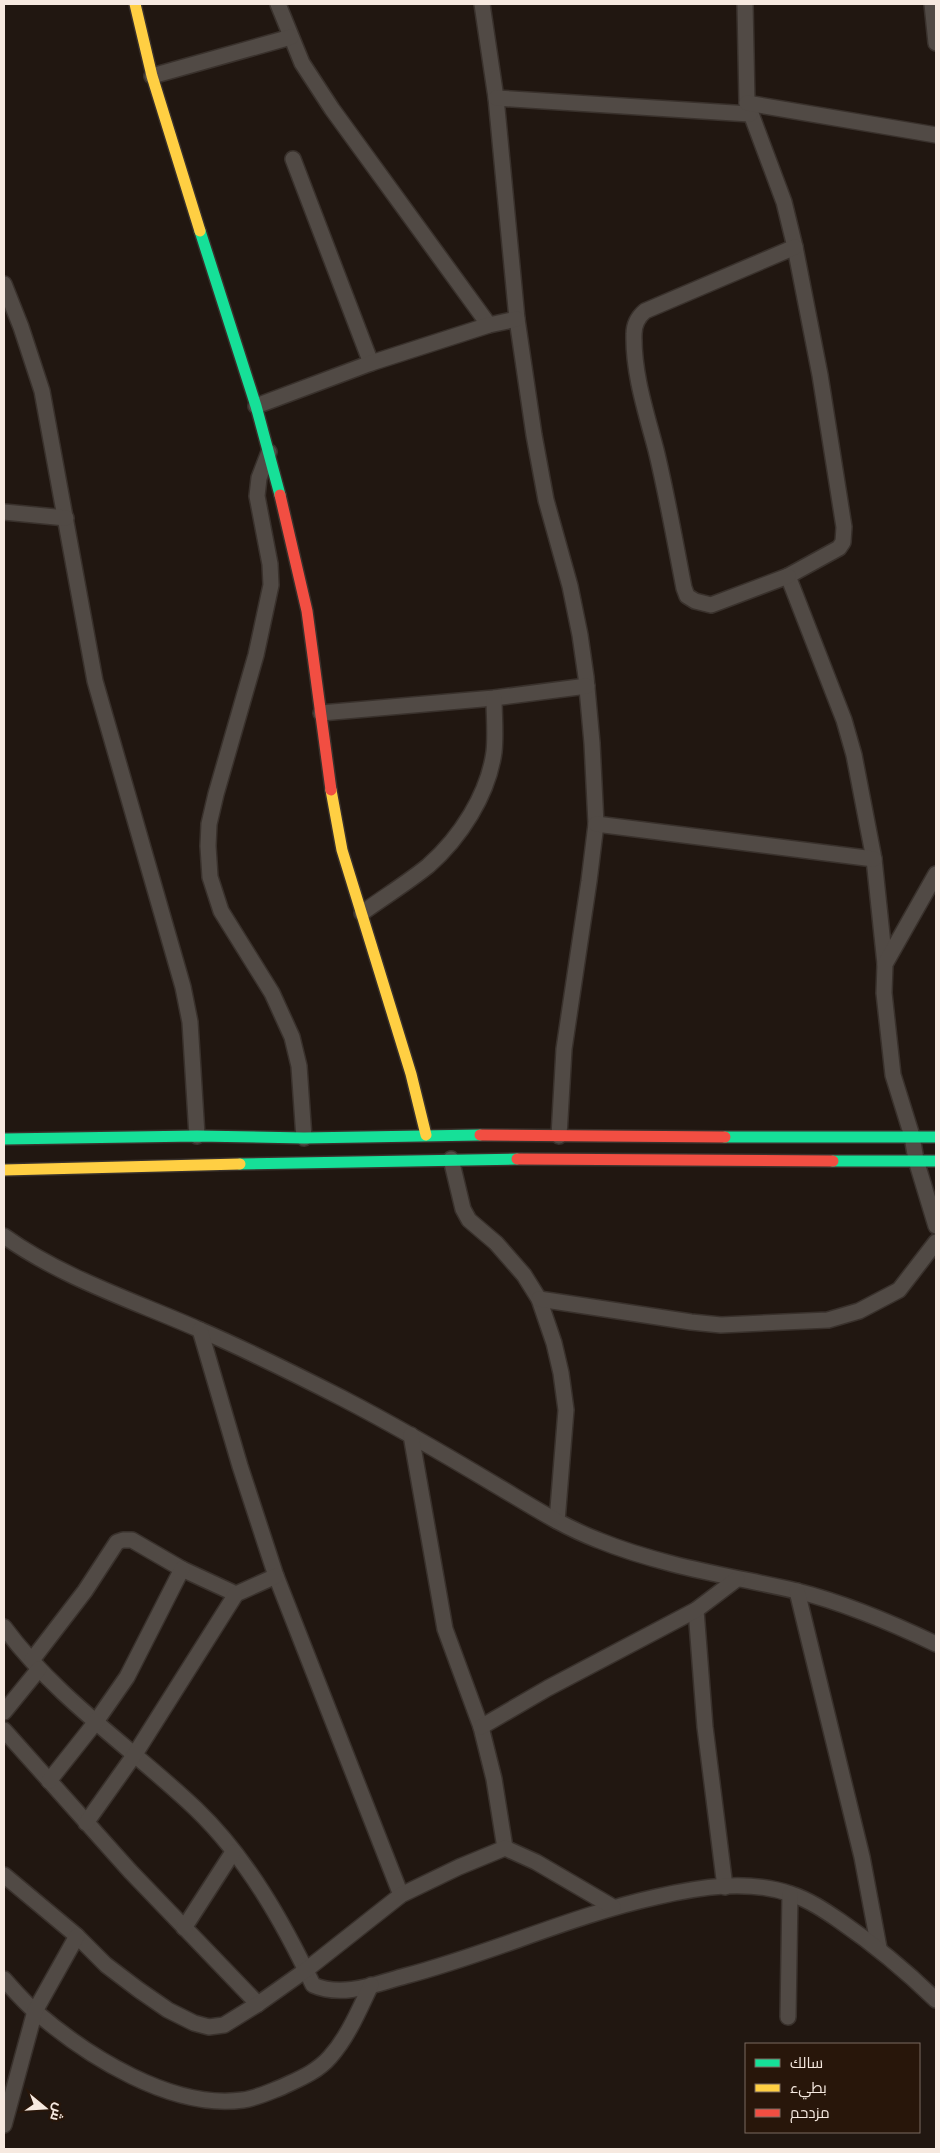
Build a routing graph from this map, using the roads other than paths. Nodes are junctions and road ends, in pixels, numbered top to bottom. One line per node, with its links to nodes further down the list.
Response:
1 (135, 4): 8 (street)
2 (278, 4): 6 (street)
3 (482, 4): 9 (street)
4 (745, 4): 10 (street)
5 (932, 4): 7 (street)
6 (291, 37): 8 (street); 16 (street)
7 (936, 43)
8 (152, 76): 18 (street)
9 (496, 98): 10 (street); 15 (street)
10 (748, 108): 11 (street); 13 (street)
11 (936, 135)
12 (293, 159): 17 (street)
13 (795, 247): 22 (street); 22 (street)
14 (4, 284): 21 (street)
15 (517, 319): 16 (street); 23 (street)
16 (489, 325): 17 (street)
17 (371, 363): 18 (street)
18 (256, 406): 19 (street)
19 (269, 452): 25 (street); 37 (street)
20 (4, 512): 21 (street)
21 (66, 518): 32 (street)
22 (788, 576): 27 (street)
23 (587, 686): 24 (street); 26 (street)
24 (494, 698): 25 (street); 29 (street)
25 (321, 713): 29 (street)
26 (596, 824): 27 (street); 33 (street)
27 (874, 859): 30 (street)
28 (936, 875): 30 (street)
29 (362, 913): 31 (street)
30 (886, 964): 34 (street)
31 (426, 1135): 33 (street); 37 (street)
32 (197, 1136): 36 (street); 37 (street)
33 (559, 1136): 34 (street)
34 (912, 1136): 35 (street); 39 (street)
35 (936, 1137)
36 (4, 1140)
37 (296, 1148): 38 (street); 41 (street)
38 (450, 1159): 39 (street); 45 (street)
39 (916, 1160): 40 (street); 42 (street)
40 (936, 1161)
41 (4, 1170)
42 (936, 1226)
43 (4, 1236): 46 (street)
44 (936, 1242): 45 (street)
45 (538, 1299): 48 (street)
46 (200, 1330): 47 (street); 50 (street)
47 (411, 1435): 48 (street); 60 (street)
48 (557, 1521): 51 (street)
49 (182, 1569): 53 (street); 57 (street); 59 (street)
50 (276, 1576): 53 (street); 70 (street)
51 (737, 1579): 52 (street); 54 (street)
52 (797, 1591): 56 (street); 74 (street)
53 (236, 1594): 62 (street)
54 (696, 1610): 60 (street); 68 (street)
55 (4, 1627): 57 (street)
56 (936, 1645)
57 (35, 1665): 58 (street); 59 (street)
58 (4, 1712)
59 (95, 1723): 62 (street); 63 (street)
60 (481, 1727): 65 (street)
61 (4, 1732): 63 (street)
62 (135, 1754): 64 (street); 66 (street)
63 (49, 1781): 64 (street)
64 (86, 1823): 72 (street)
65 (505, 1848): 70 (street); 71 (street)
66 (233, 1852): 72 (street); 75 (street)
67 (4, 1875): 73 (street)
68 (725, 1887): 69 (street); 71 (street)
69 (790, 1894): 74 (street); 81 (street)
70 (401, 1895): 75 (street)
71 (613, 1907): 77 (street)
72 (184, 1928): 79 (street)
73 (77, 1936): 79 (street); 80 (street)
74 (880, 1948): 78 (street)
75 (306, 1970): 77 (street); 79 (street)
76 (4, 1979): 80 (street)
77 (371, 1985): 80 (street)
78 (936, 2000)
79 (258, 2004)
80 (35, 2011): 82 (street)
81 (788, 2017)
82 (4, 2125)

